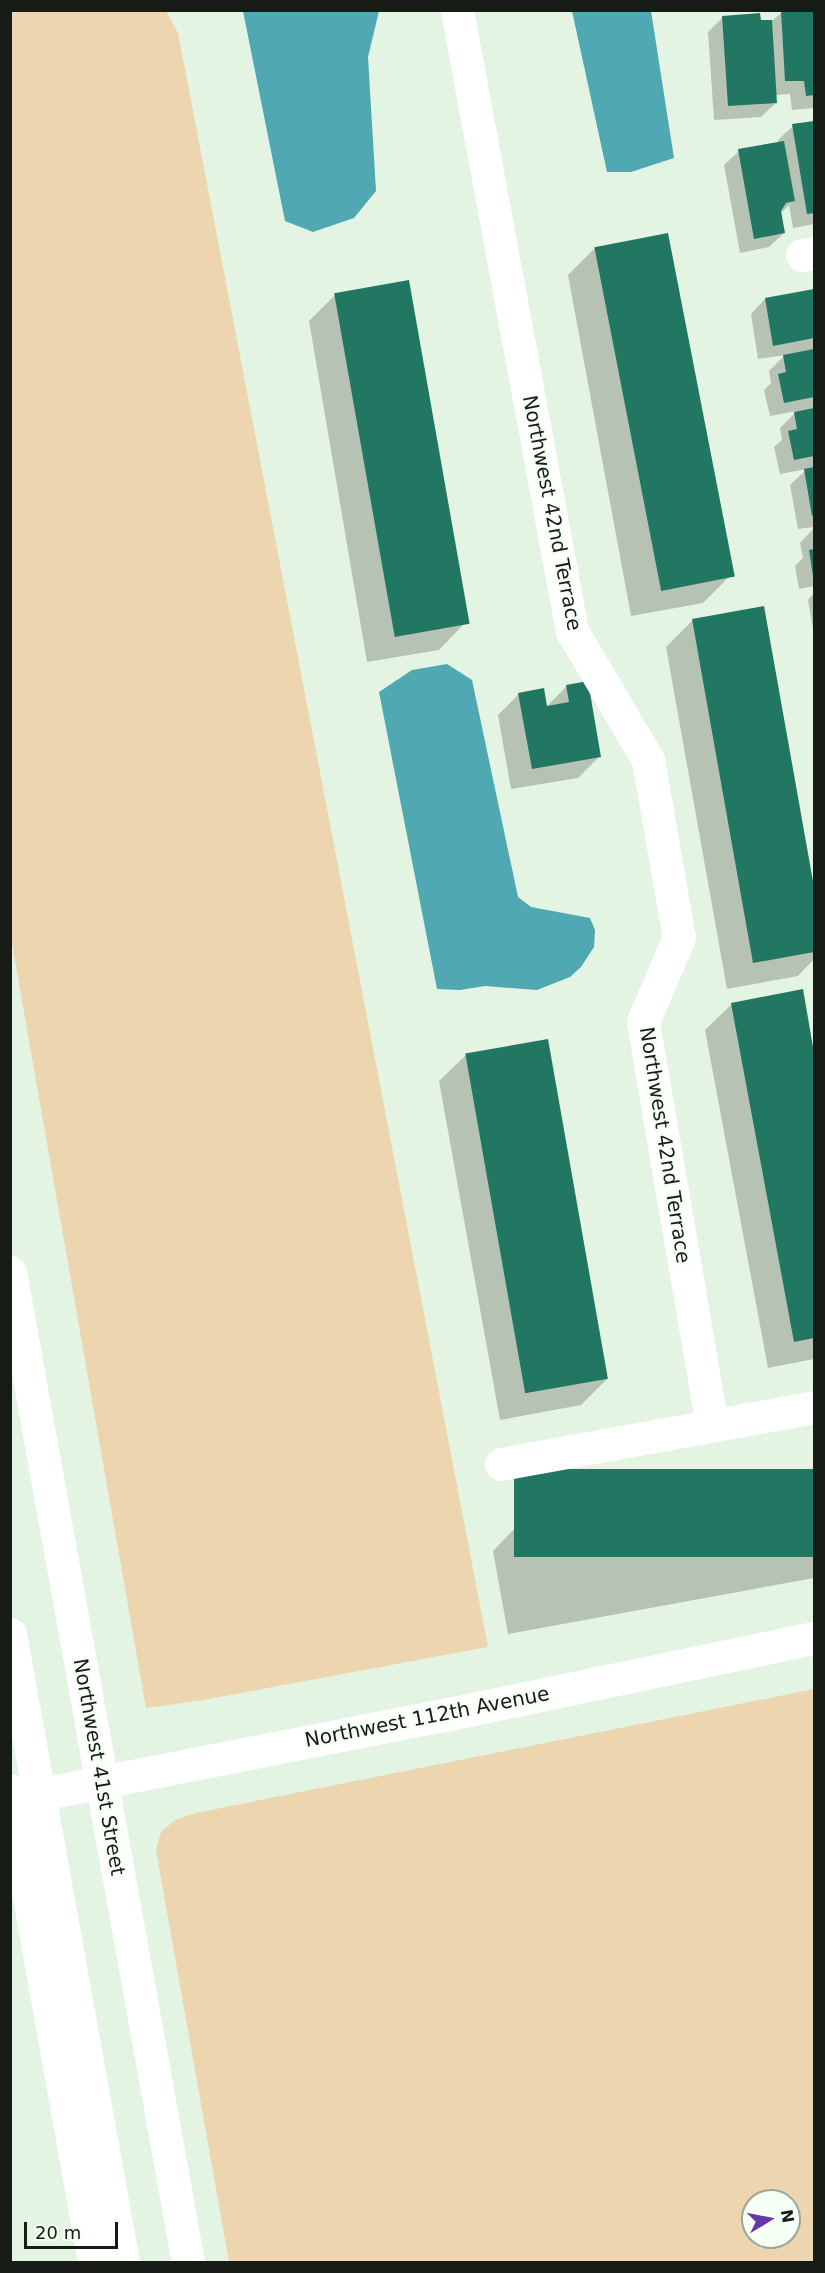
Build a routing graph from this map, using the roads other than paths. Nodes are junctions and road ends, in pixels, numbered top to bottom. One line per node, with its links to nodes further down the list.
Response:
1 (457, 10): 4 (street, Northwest 42nd Terrace)
2 (10, 1272): 8 (street, Northwest 41st Street)
3 (814, 1407): 4 (street)
4 (712, 1424): 5 (street)
5 (501, 1464)
6 (10, 1634): 9 (street)
7 (814, 1638): 8 (street, Northwest 112th Avenue)
8 (101, 1782): 9 (street, Northwest 112th Avenue); 12 (street, Northwest 41st Street)
9 (18, 1796): 10 (street); 11 (street)
10 (94, 2262)
11 (123, 2262)
12 (188, 2262)

